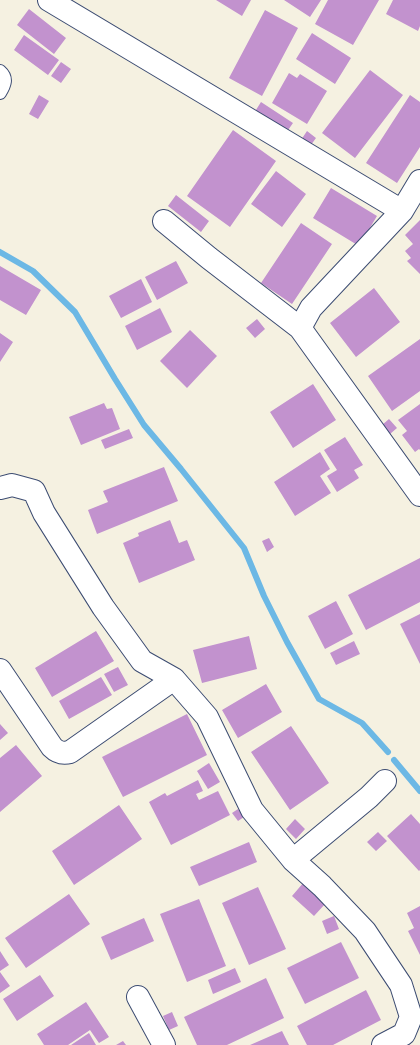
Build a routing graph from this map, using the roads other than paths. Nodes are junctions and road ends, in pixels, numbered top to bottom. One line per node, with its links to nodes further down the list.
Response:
1 (49, 0): 5 (street)
2 (0, 71): 3 (lane)
3 (0, 93)
4 (420, 181): 5 (street)
5 (402, 211): 7 (street)
6 (164, 221): 7 (street)
7 (300, 328): 9 (street)
8 (0, 488): 11 (street)
9 (420, 496)
10 (0, 670): 11 (street)
11 (174, 679): 13 (street)
12 (385, 781): 13 (street)
13 (292, 860): 16 (street)
14 (138, 997): 15 (street)
15 (164, 1045)
16 (382, 1045)

